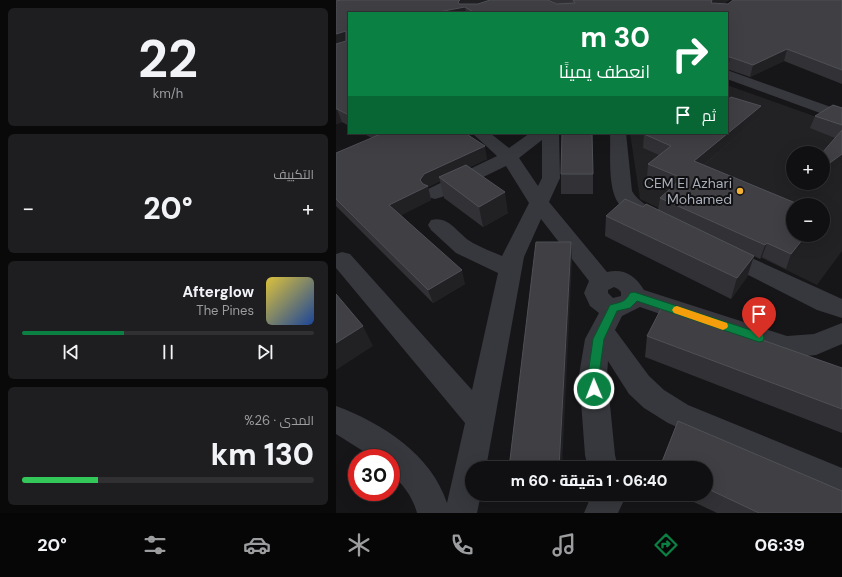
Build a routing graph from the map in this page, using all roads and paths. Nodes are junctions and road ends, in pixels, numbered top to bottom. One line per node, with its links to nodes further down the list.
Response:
1 (728, 74): 2 (street)
2 (842, 116)
3 (481, 134): 7 (street)
4 (540, 134): 7 (street)
5 (552, 134): 9 (street)
6 (618, 134): 11 (street)
7 (509, 157): 8 (street); 9 (street)
8 (435, 193)
9 (539, 203): 14 (street); 16 (street)
10 (438, 225): 14 (street)
11 (665, 225)
12 (706, 245): 15 (street)
13 (342, 260): 18 (street)
14 (510, 269): 18 (street)
15 (842, 309)
16 (617, 312): 17 (street); 20 (street); 21 (street)
17 (842, 333)
18 (480, 419): 24 (street)
19 (336, 420): 23 (street)
20 (601, 461)
21 (842, 484)
22 (607, 501): 25 (street)
23 (433, 513)
24 (461, 513)
25 (600, 513)

